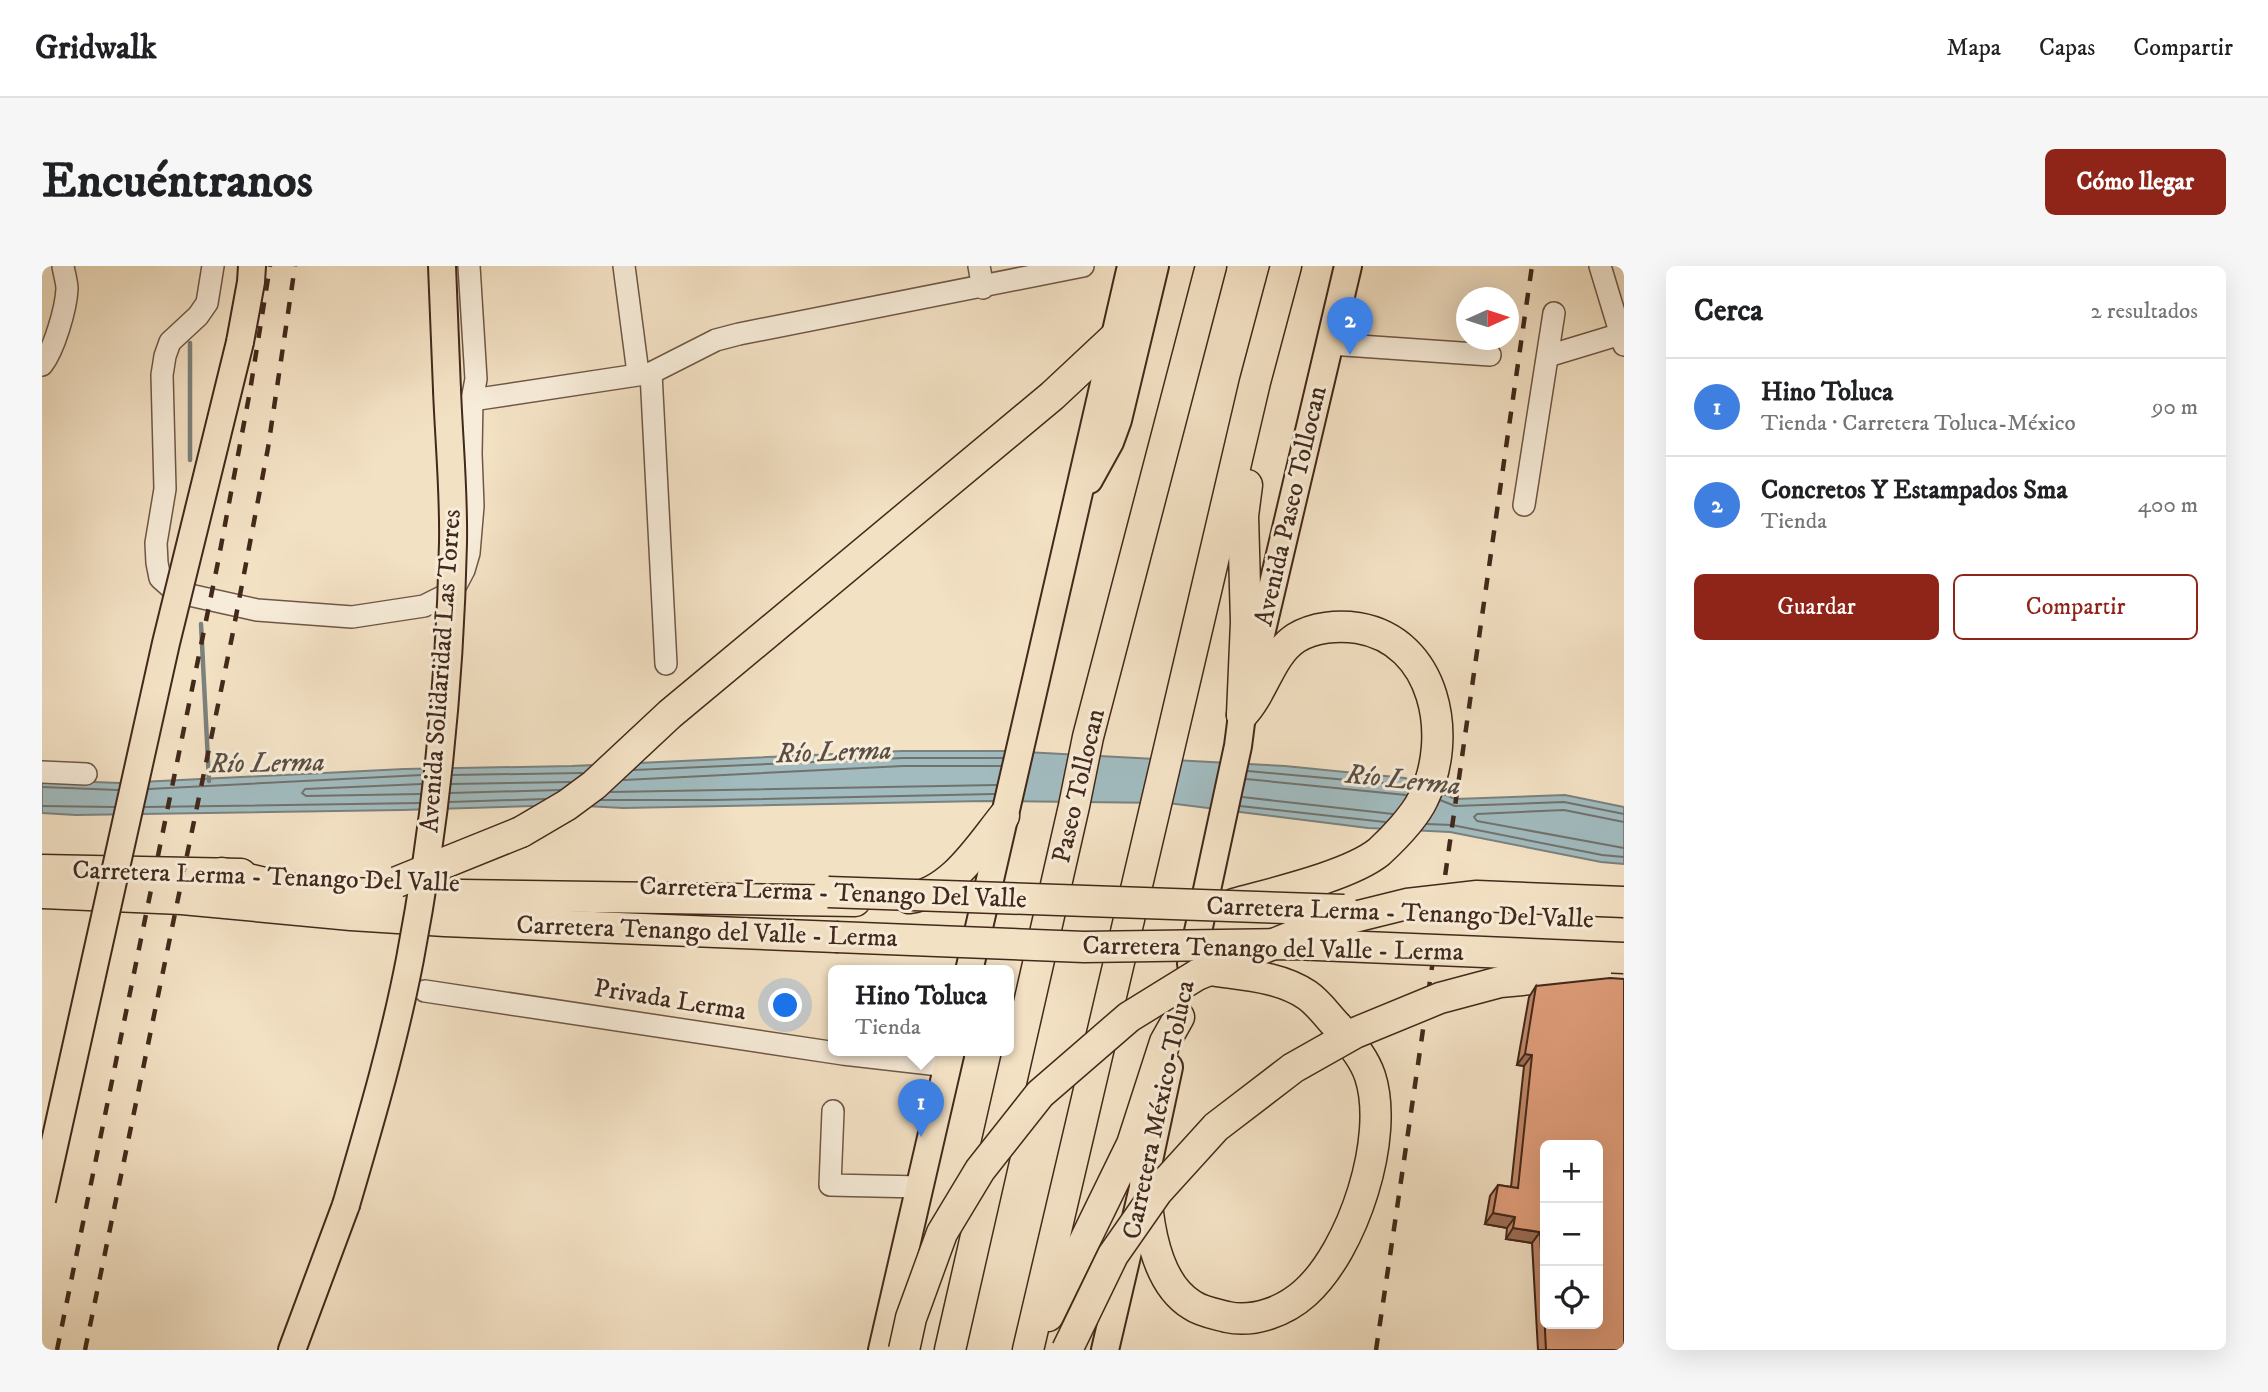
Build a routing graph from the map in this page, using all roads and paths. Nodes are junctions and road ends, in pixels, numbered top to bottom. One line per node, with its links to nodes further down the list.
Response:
1 (62, 266): 22 (street)
2 (213, 266): 25 (street)
3 (252, 266): 54 (main road, bridge)
4 (442, 266): 55 (main road, Avenida Solidaridad Las Torres, bridge)
5 (469, 266): 25 (street)
6 (624, 266): 23 (street)
7 (979, 266): 15 (street)
8 (1083, 266): 15 (street)
9 (1130, 266): 18 (main road)
10 (1155, 266): 26 (main road)
11 (1211, 266): 58 (highway, Paseo Tollocan)
12 (1286, 266): 24 (highway)
13 (1348, 266): 19 (main road, Avenida Paseo Tollocan)
14 (1600, 266): 17 (street)
15 (983, 288): 23 (street)
16 (1554, 313): 21 (street)
17 (1623, 337): 21 (street)
18 (1114, 338): 26 (main road); 36 (highway, bridge)
19 (1330, 344): 20 (street); 29 (main road, Avenida Paseo Tollocan)
20 (1490, 355)
21 (1548, 356): 27 (street)
22 (42, 365)
23 (644, 373): 25 (street); 28 (street)
24 (1255, 382): 29 (highway); 59 (highway)
25 (472, 400)
26 (1077, 497): 33 (main road)
27 (1524, 505)
28 (666, 664)
29 (1242, 715): 30 (main road, Avenida Paseo Tollocan); 39 (highway)
30 (1238, 746): 44 (main road, Carretera México-Toluca, bridge)
31 (42, 772): 32 (street)
32 (86, 774)
33 (1005, 812): 35 (highway); 43 (main road)
34 (42, 870): 35 (highway, Carretera Lerma - Tenango Del Valle)
35 (222, 873): 36 (highway, Carretera Lerma - Tenango Del Valle)
36 (397, 882): 39 (highway, Carretera Lerma - Tenango Del Valle, bridge)
37 (42, 893): 41 (highway, Carretera Tenango del Valle - Lerma, bridge)
38 (1624, 902): 57 (highway, bridge)
39 (1229, 906): 40 (highway, Carretera Lerma - Tenango Del Valle, bridge)
40 (1624, 922)
41 (1084, 947): 42 (highway, Carretera Tenango del Valle - Lerma, bridge); 44 (highway)
42 (1624, 958)
43 (970, 965)
44 (1190, 967): 47 (main road, Carretera México-Toluca); 52 (highway, bridge)
45 (1624, 973): 60 (highway, bridge)
46 (425, 991): 48 (street, Privada Lerma)
47 (1179, 1017): 52 (main road, Carretera México-Toluca); 59 (highway)
48 (828, 1052)
49 (885, 1056): 50 (street, Privada Lerma)
50 (950, 1059): 53 (main road)
51 (833, 1111): 53 (street)
52 (1145, 1180): 61 (main road, Carretera México-Toluca)
53 (920, 1187): 56 (main road)
54 (42, 1200)
55 (292, 1350)
56 (882, 1350)
57 (904, 1350)
58 (950, 1350)
59 (1029, 1350)
60 (1067, 1350)
61 (1105, 1350)

